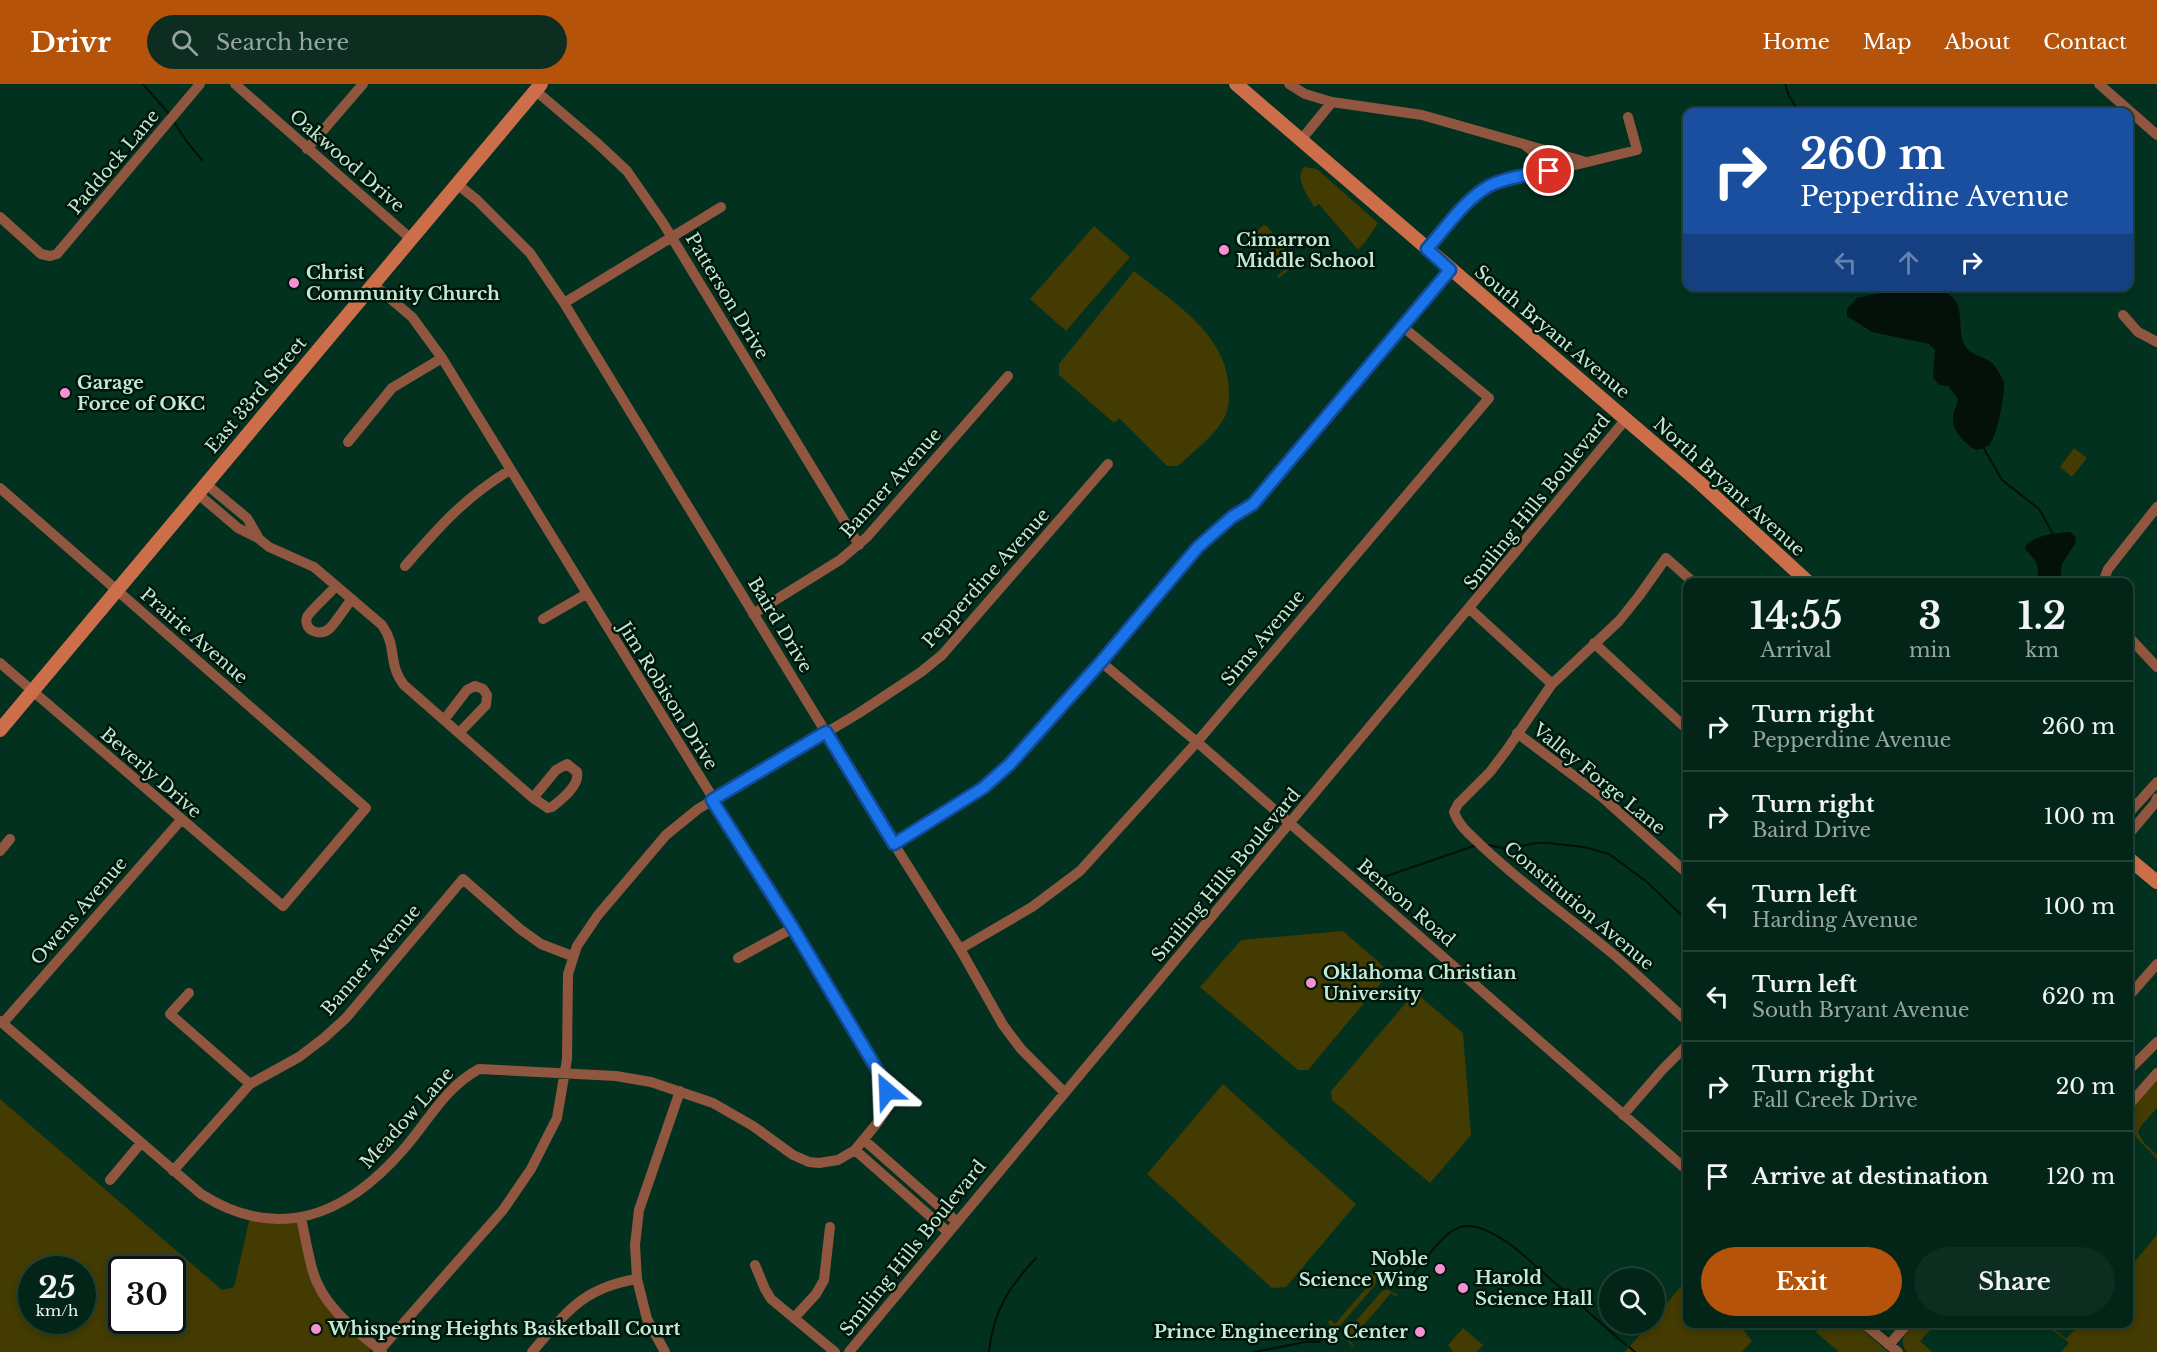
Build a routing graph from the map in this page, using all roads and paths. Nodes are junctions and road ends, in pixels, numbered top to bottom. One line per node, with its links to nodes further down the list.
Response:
1 (200, 84): 20 (street, Paddock Lane)
2 (235, 84): 15 (street, Oakwood Drive)
3 (363, 84): 15 (street)
4 (1236, 84): 13 (street, South Bryant Avenue)
5 (1289, 84): 8 (street)
6 (2099, 84): 9 (street)
7 (538, 87): 18 (street, East 33rd Street); 21 (street, Patterson Drive)
8 (1332, 102): 13 (street); 14 (street)
9 (2126, 108)
10 (2133, 114): 12 (street)
11 (1628, 117): 16 (street)
12 (2157, 135)
13 (1301, 140): 23 (street, South Bryant Avenue)
14 (1523, 144): 16 (street); 17 (street)
15 (307, 149): 22 (street, Oakwood Drive)
16 (1586, 162): 17 (street)
17 (1530, 175): 23 (street)
18 (458, 184): 22 (street, East 33rd Street); 26 (street, Baird Drive)
19 (721, 207): 21 (street)
20 (0, 217)
21 (672, 237): 26 (street); 42 (street, Patterson Drive)
22 (411, 239): 25 (street, East 33rd Street)
23 (1427, 249): 24 (street, South Bryant Avenue)
24 (1450, 270): 28 (street); 32 (street, South Bryant Avenue)
25 (373, 284): 30 (street, Jim Robison Drive); 37 (street, East 33rd Street)
26 (564, 303): 52 (street, Baird Drive)
27 (2123, 315): 29 (street)
28 (1403, 327): 56 (street); 67 (street, Sims Avenue)
29 (2157, 342)
30 (442, 358): 33 (street); 35 (street, Jim Robison Drive)
31 (1008, 376): 42 (street, Banner Avenue)
32 (1626, 419): 45 (street, North Bryant Avenue); 51 (street, Smiling Hills Boulevard)
33 (348, 442)
34 (1108, 464): 64 (street, Pepperdine Avenue)
35 (510, 470): 43 (street); 49 (street, Jim Robison Drive)
36 (0, 488): 48 (street, Prairie Avenue)
37 (202, 489): 39 (street); 40 (street); 48 (street, East 33rd Street)
38 (2157, 507): 46 (street)
39 (243, 514): 40 (street); 41 (street)
40 (234, 525): 41 (street)
41 (258, 538): 47 (street)
42 (859, 545): 52 (street, Banner Avenue)
43 (405, 566)
44 (1688, 578): 55 (street)
45 (1804, 578)
46 (2105, 578)
47 (336, 586): 50 (street); 50 (street)
48 (117, 591): 60 (street, East 33rd Street); 83 (street, Prairie Avenue)
49 (586, 594): 53 (street); 72 (street, Jim Robison Drive)
50 (352, 599): 61 (street)
51 (1470, 609): 59 (street); 75 (street, Smiling Hills Boulevard)
52 (753, 614): 64 (street, Baird Drive)
53 (543, 619)
54 (2133, 642): 58 (street)
55 (1594, 644): 59 (street); 62 (street)
56 (1101, 662): 67 (street, Benson Road); 78 (street)
57 (0, 663): 60 (street, Beverly Drive)
58 (2157, 668)
59 (1552, 684): 66 (street)
60 (32, 692): 63 (street, East 33rd Street); 74 (street, Beverly Drive)
61 (444, 720): 65 (street); 65 (street)
62 (1683, 725)
63 (0, 730)
64 (826, 732): 72 (street, Pepperdine Avenue); 78 (street, Baird Drive)
65 (459, 733): 70 (street)
66 (1517, 733): 81 (street, Valley Forge Lane); 91 (street, Constitution Avenue)
67 (1197, 742): 75 (street, Benson Road); 85 (street, Sims Avenue)
68 (2157, 783): 69 (street); 73 (street)
69 (2157, 788)
70 (533, 798)
71 (2157, 798): 76 (street)
72 (712, 800): 84 (street, Jim Robison Drive); 86 (street, Pepperdine Avenue)
73 (2133, 809)
74 (181, 820): 83 (street, Beverly Drive); 92 (street, Owens Avenue)
75 (1290, 824): 100 (street, Smiling Hills Boulevard); 102 (street, Benson Road)
76 (2133, 829)
77 (10, 839): 79 (street)
78 (894, 844): 85 (street, Baird Drive)
79 (0, 851)
80 (2133, 862): 82 (street)
81 (1683, 870)
82 (2157, 882)
83 (283, 906)
84 (793, 928): 87 (street); 103 (street, Jim Robison Drive)
85 (960, 949): 100 (street, Baird Drive)
86 (572, 956): 97 (street, Pepperdine Avenue); 98 (street, Banner Avenue)
87 (738, 958)
88 (2157, 964): 89 (street)
89 (2133, 991)
90 (189, 993): 98 (street)
91 (1683, 1017)
92 (1, 1022): 104 (street, Meadow Lane)
93 (2157, 1042): 95 (street)
94 (1683, 1049): 102 (street)
95 (2133, 1066)
96 (2157, 1073): 101 (street)
97 (565, 1074): 99 (street, Meadow Lane); 109 (street, Meadow Lane); 119 (street, Pepperdine Avenue)
98 (250, 1084): 107 (street, Banner Avenue)
99 (680, 1091): 105 (street, Meadow Lane); 114 (street)
100 (1064, 1092): 110 (street, Smiling Hills Boulevard)
101 (2133, 1092)
102 (1623, 1115): 106 (street, Benson Road)
103 (864, 1140): 105 (street, Jim Robison Drive); 110 (street)
104 (141, 1143): 107 (street, Meadow Lane); 108 (street)
105 (855, 1150): 112 (street)
106 (1683, 1166)
107 (173, 1171): 109 (street, Meadow Lane)
108 (110, 1180)
109 (301, 1218): 119 (street)
110 (956, 1221): 112 (street, Smiling Hills Boulevard)
111 (830, 1227): 115 (street)
112 (948, 1232): 123 (street, Smiling Hills Boulevard)
113 (755, 1265): 115 (street)
114 (637, 1279): 120 (street); 121 (street)
115 (794, 1318): 122 (street)
116 (1869, 1328): 118 (street)
117 (1905, 1328): 118 (street)
118 (1893, 1348)
119 (380, 1351)
120 (532, 1352)
121 (665, 1352)
122 (835, 1352)
123 (849, 1352)

